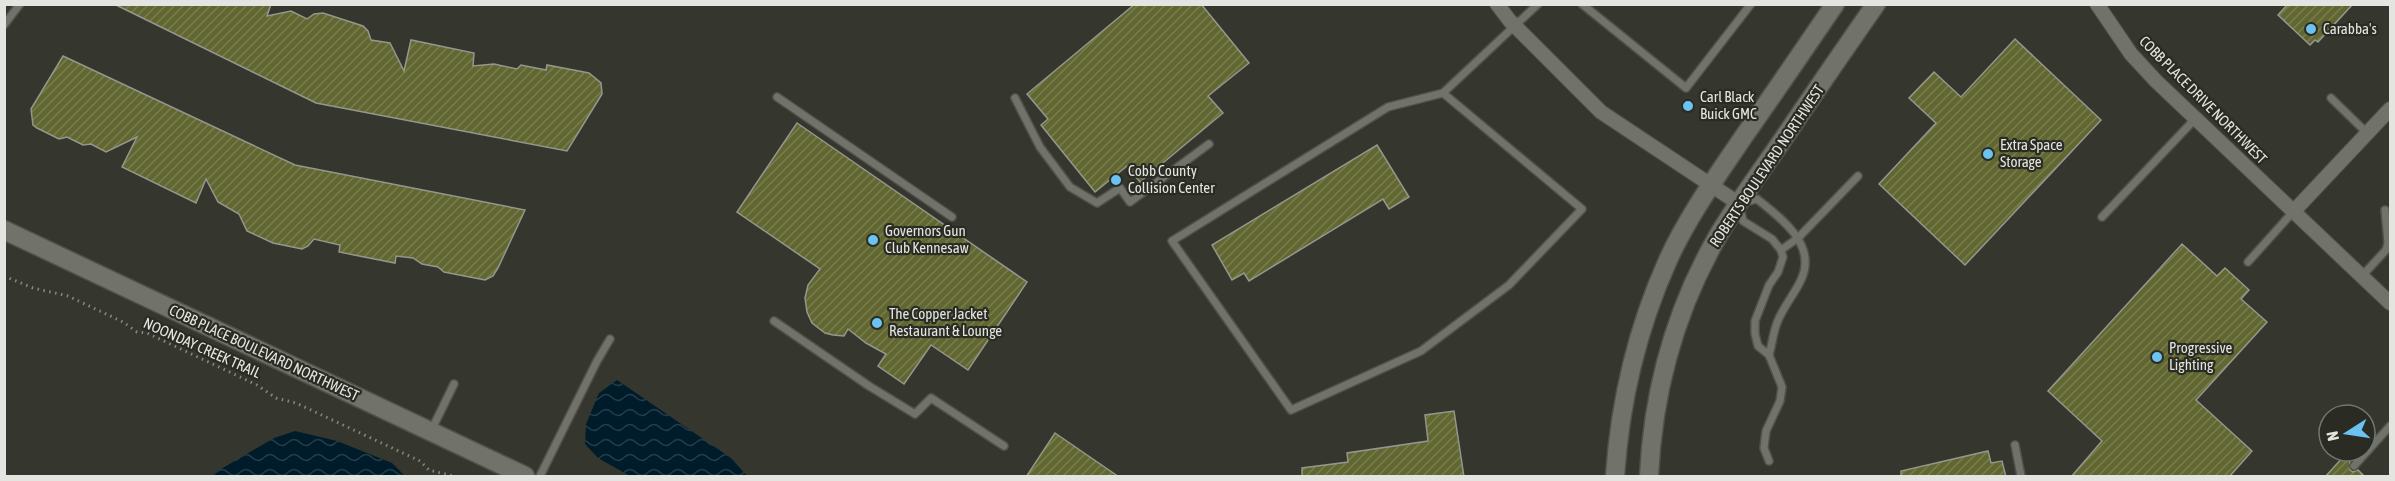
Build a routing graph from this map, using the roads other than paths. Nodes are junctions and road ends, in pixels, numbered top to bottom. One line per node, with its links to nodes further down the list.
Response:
1 (20, 4): 9 (lane)
2 (1497, 4): 10 (street)
3 (1538, 4): 10 (lane)
4 (1582, 4): 5 (lane)
5 (1751, 4)
6 (1835, 4): 20 (street)
7 (1876, 4): 21 (street, ROBERTS BOULEVARD NORTHWEST)
8 (2097, 4): 16 (street, COBB PLACE DRIVE NORTHWEST)
9 (4, 25)
10 (1515, 26): 11 (lane); 20 (street)
11 (1443, 93): 11 (lane)
12 (777, 97): 24 (lane)
13 (1015, 98): 18 (lane)
14 (2331, 98): 17 (lane)
15 (2391, 109): 17 (street)
16 (2195, 119): 23 (street, COBB PLACE DRIVE NORTHWEST); 25 (lane)
17 (2367, 133): 23 (street)
18 (1209, 144)
19 (1858, 176): 27 (lane)
20 (1711, 185): 21 (street); 44 (street)
21 (1738, 204): 27 (lane); 28 (lane); 45 (street, ROBERTS BOULEVARD NORTHWEST)
22 (2385, 210): 30 (lane)
23 (2293, 212): 29 (lane); 30 (street, COBB PLACE DRIVE NORTHWEST)
24 (952, 217)
25 (2102, 217)
26 (4, 230): 37 (street, COBB PLACE BOULEVARD NORTHWEST)
27 (1798, 238): 28 (lane); 34 (lane)
28 (1781, 250): 34 (lane)
29 (2248, 262)
30 (2362, 276): 31 (street, COBB PLACE DRIVE NORTHWEST)
31 (2391, 303)
32 (774, 321): 39 (lane)
33 (610, 339): 43 (lane)
34 (1769, 355): 40 (lane)
35 (454, 384): 37 (lane)
36 (2391, 426): 41 (lane)
37 (430, 432): 42 (street, COBB PLACE BOULEVARD NORTHWEST)
38 (2015, 445): 46 (lane)
39 (1004, 446)
40 (1768, 461)
41 (2354, 466)
42 (525, 477)
43 (540, 477)
44 (1615, 477)
45 (1649, 477)
46 (2021, 477)

